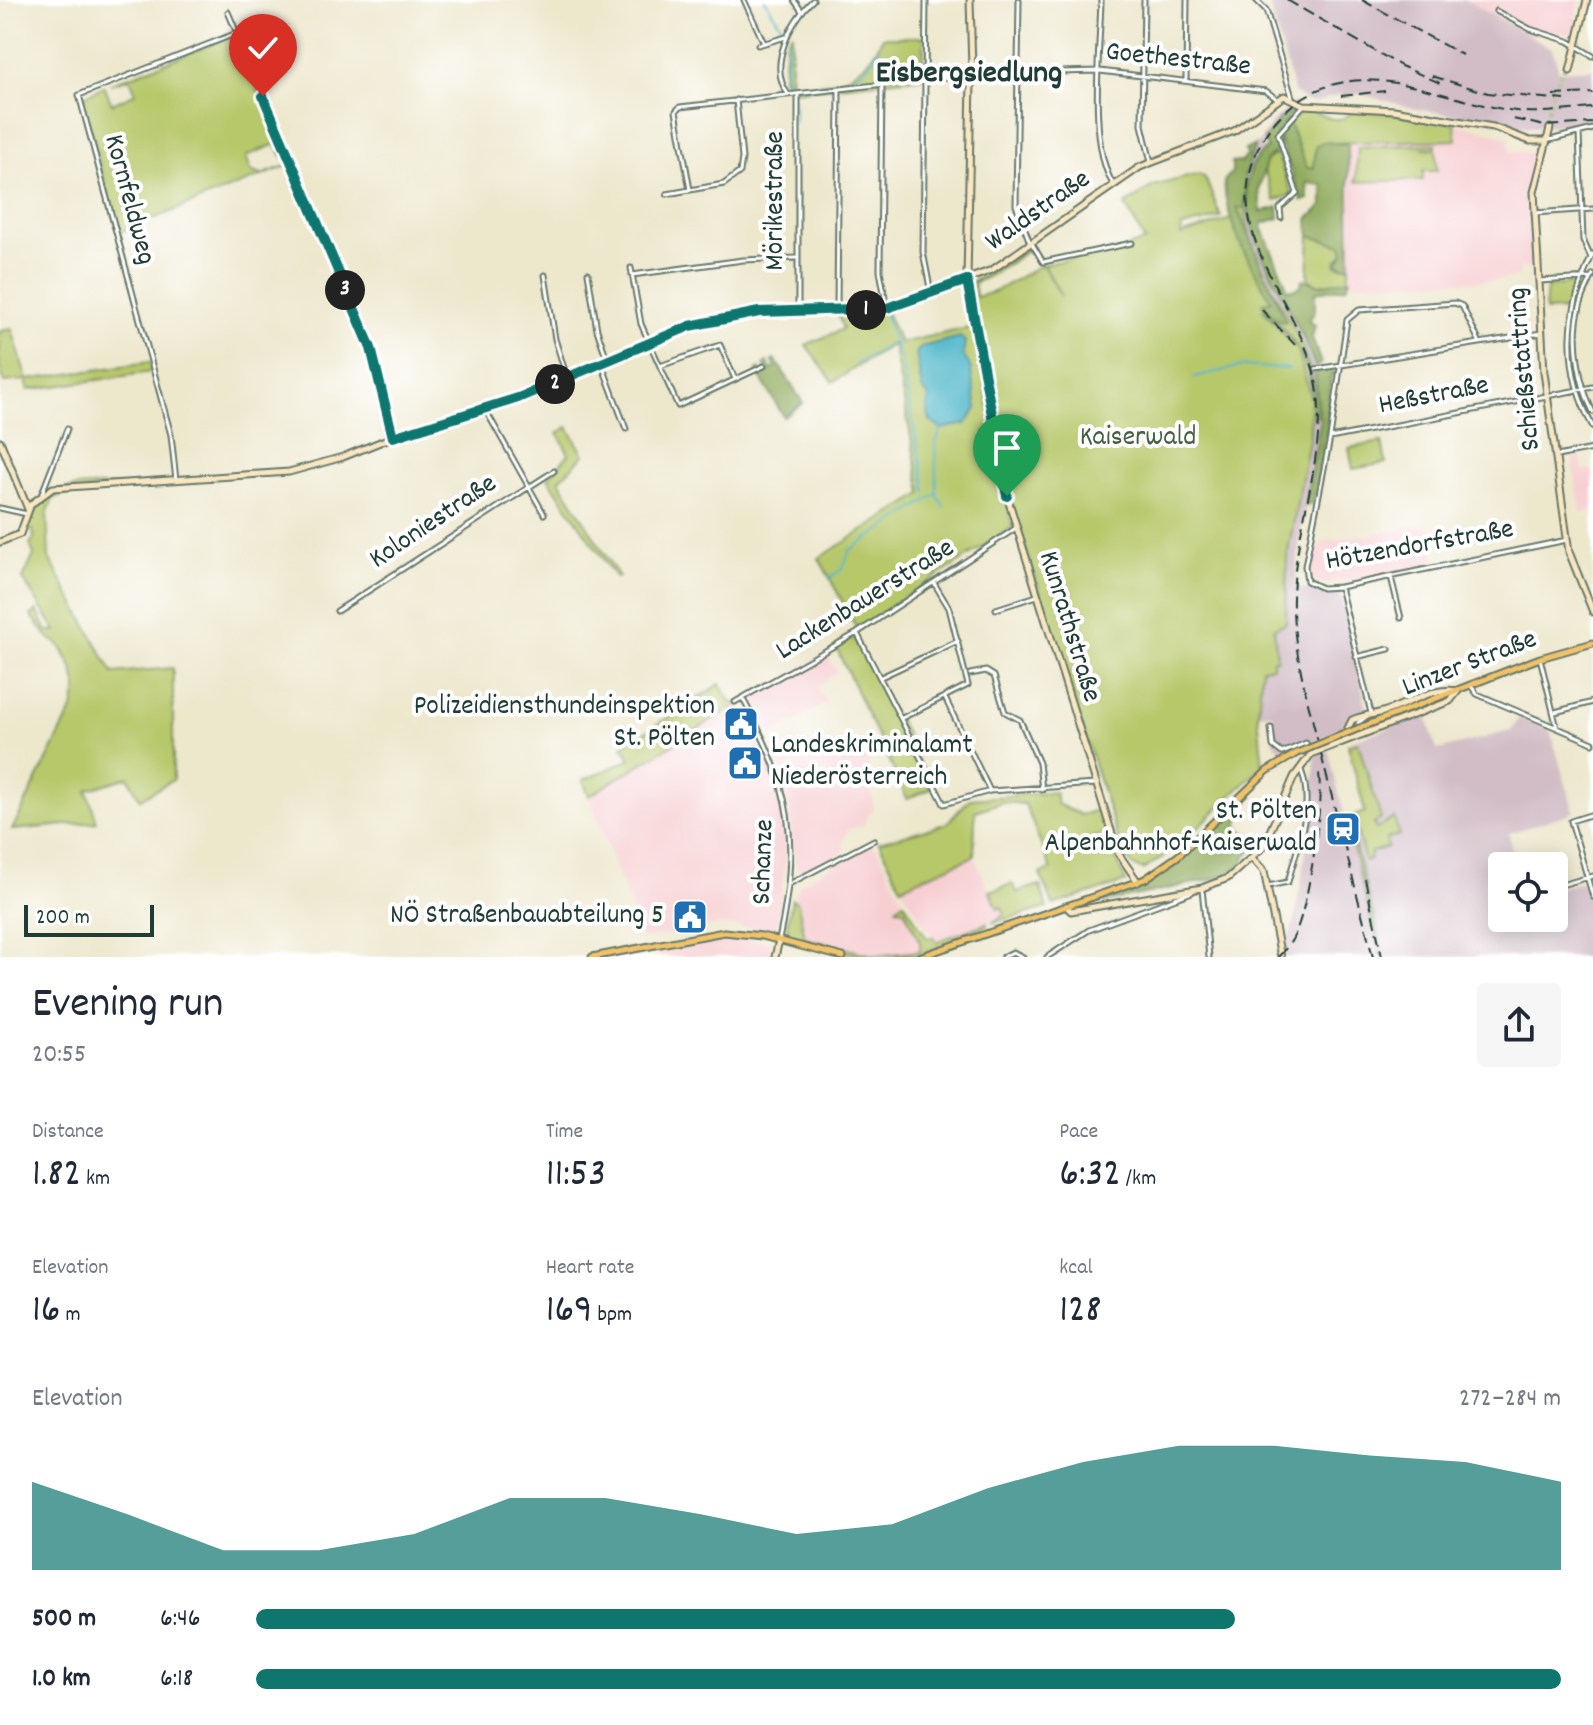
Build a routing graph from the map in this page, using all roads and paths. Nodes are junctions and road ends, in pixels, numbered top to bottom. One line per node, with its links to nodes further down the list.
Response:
1 (744, 0): 17 (street)
2 (794, 0): 12 (street)
3 (813, 0): 12 (street)
4 (926, 0): 27 (street)
5 (970, 0): 24 (street)
6 (1019, 0): 21 (street)
7 (1101, 0): 22 (street)
8 (1144, 0): 25 (street)
9 (1187, 0): 28 (street)
10 (1256, 0): 34 (street)
11 (1587, 0): 19 (street)
12 (802, 11): 16 (street)
13 (1496, 11): 19 (street)
14 (228, 12): 15 (street)
15 (237, 33): 85 (street); 91 (street, Kornfeldweg)
16 (786, 37): 17 (street); 33 (street)
17 (764, 43): 18 (street)
18 (758, 45)
19 (1577, 46): 20 (street); 23 (street)
20 (1593, 56)
21 (1018, 71): 22 (street, Goethestraße); 24 (street, Goethestraße); 50 (street)
22 (1100, 71): 25 (street, Goethestraße); 43 (street)
23 (1570, 71)
24 (974, 72): 26 (street); 29 (street)
25 (1143, 74): 28 (street, Goethestraße); 42 (street)
26 (965, 75): 27 (street); 29 (street)
27 (925, 79): 30 (street); 62 (street)
28 (1186, 79): 35 (street, Goethestraße)
29 (971, 81): 60 (street, Kunrathstraße)
30 (882, 84): 31 (street); 63 (street)
31 (839, 89): 32 (street); 65 (street)
32 (798, 93): 33 (street); 53 (street, Mörikestraße)
33 (788, 94): 36 (street)
34 (1292, 97): 35 (street, Waldstraße); 37 (street)
35 (1277, 99): 42 (street, Waldstraße)
36 (736, 100): 44 (street); 44 (street)
37 (1304, 105): 41 (street); 49 (street)
38 (1550, 128): 41 (street, Schießstattring)
39 (1593, 129): 40 (street)
40 (1579, 133): 41 (street); 47 (street)
41 (1546, 141): 48 (street, Schießstattring)
42 (1151, 162): 43 (street, Waldstraße)
43 (1113, 184): 50 (street, Waldstraße)
44 (690, 190): 45 (street)
45 (667, 194)
46 (1593, 209): 47 (street)
47 (1582, 210): 48 (street); 52 (street)
48 (1534, 213): 61 (street, Schießstattring)
49 (1281, 218)
50 (1030, 243): 51 (street); 60 (street, Waldstraße)
51 (1132, 243)
52 (1592, 256): 58 (street)
53 (796, 258): 57 (street); 64 (street, Mörikestraße)
54 (631, 268): 57 (street)
55 (588, 273): 69 (street)
56 (545, 275): 74 (street)
57 (632, 275): 67 (street)
58 (1583, 277): 59 (street); 61 (street); 78 (street)
59 (1593, 277): 77 (street)
60 (967, 280): 62 (street, Waldstraße); 97 (street, Kunrathstraße)
61 (1539, 281): 66 (street, Schießstattring)
62 (931, 293): 63 (street, Waldstraße)
63 (887, 308): 65 (street, Waldstraße)
64 (798, 310): 65 (street, Waldstraße); 67 (street, Waldstraße)
65 (837, 310)
66 (1542, 333): 68 (street); 79 (street, Schießstattring)
67 (648, 341): 69 (street, Waldstraße); 70 (street)
68 (1479, 341): 72 (street); 72 (street, Hötzendorfstraße)
69 (604, 361): 74 (street, Waldstraße); 84 (street)
70 (660, 366): 75 (street); 75 (street)
71 (764, 366): 75 (street)
72 (1339, 366): 73 (street); 86 (street, Hötzendorfstraße)
73 (1316, 369)
74 (567, 378): 80 (street, Waldstraße)
75 (735, 380)
76 (1593, 387): 77 (street, Heßstraße)
77 (1584, 389): 78 (street, Heßstraße); 81 (street)
78 (1577, 391): 79 (street, Heßstraße); 82 (street)
79 (1546, 397): 86 (street, Heßstraße); 89 (street, Schießstattring)
80 (485, 409): 85 (street, Waldstraße); 92 (street)
81 (1593, 412)
82 (1593, 427)
83 (67, 429): 93 (street)
84 (626, 429)
85 (393, 437): 91 (street, Waldstraße)
86 (1330, 438): 102 (street, Hötzendorfstraße)
87 (0, 441): 95 (street)
88 (1593, 449): 89 (street)
89 (1554, 457): 98 (street, Schießstattring)
90 (554, 471): 92 (street, Koloniestraße)
91 (176, 480): 93 (street, Waldstraße)
92 (528, 485): 96 (street); 106 (street, Koloniestraße)
93 (42, 493): 95 (street)
94 (0, 508): 95 (street)
95 (28, 512): 99 (street)
96 (544, 514)
97 (1016, 528): 101 (street, Lackenbauerstraße); 103 (street, Kunrathstraße)
98 (1567, 540): 100 (street, Hötzendorfstraße); 104 (street, Schießstattring)
99 (0, 542)
100 (1391, 577): 102 (street, Hötzendorfstraße); 108 (street)
101 (934, 583): 109 (street, Lackenbauerstraße); 110 (street)
102 (1340, 587): 113 (street)
103 (1037, 596): 105 (street); 133 (street, Kunrathstraße)
104 (1592, 604): 107 (street, Schießstattring)
105 (996, 609)
106 (337, 611)
107 (1593, 612)
108 (1401, 618)
109 (857, 633): 116 (street); 120 (street, Lackenbauerstraße)
110 (959, 640): 115 (street); 116 (street)
111 (1593, 643): 114 (main road, Linzer Straße)
112 (1389, 649): 113 (street)
113 (1356, 657): 124 (street)
114 (1540, 658): 117 (main road, Linzer Straße); 123 (street)
115 (968, 675): 119 (street); 134 (street)
116 (881, 677): 125 (street)
117 (1471, 685): 118 (main road, Linzer Straße); 127 (street)
118 (1458, 691): 124 (street); 128 (street); 141 (main road, Linzer Straße, bridge)
119 (945, 698): 125 (street); 135 (street)
120 (743, 699): 121 (street, Lackenbauerstraße); 143 (street, Schanze)
121 (735, 702)
122 (1593, 702): 123 (street)
123 (1555, 712): 127 (street)
124 (1371, 713): 128 (street); 129 (street)
125 (902, 718): 135 (street)
126 (1271, 728): 131 (street)
127 (1557, 728): 130 (street)
128 (1358, 735): 129 (street)
129 (1344, 740): 131 (street)
130 (1593, 743)
131 (1311, 754): 132 (street)
132 (1300, 768): 138 (street); 144 (street)
133 (1096, 784): 134 (street); 141 (street, Kunrathstraße)
134 (1042, 790): 135 (street)
135 (990, 791)
136 (1593, 814): 140 (street)
137 (874, 840): 143 (street)
138 (1253, 859): 144 (street); 145 (street)
139 (1593, 876): 140 (street)
140 (1587, 877): 142 (street); 146 (street)
141 (1138, 882): 148 (main road)
142 (1568, 883)
143 (789, 884): 150 (street, Schanze)
144 (1268, 886): 159 (street)
145 (1202, 888): 147 (street); 149 (street); 158 (street)
146 (1593, 897)
147 (1145, 898): 148 (street); 149 (street)
148 (1066, 906): 154 (main road)
149 (1147, 908): 157 (street)
150 (779, 940): 151 (main road); 152 (street); 153 (main road)
151 (592, 957)
152 (775, 957)
153 (843, 957)
154 (919, 957)
155 (1003, 957): 156 (street)
156 (1023, 957)
157 (1047, 957)
158 (1209, 957)
159 (1281, 957)

